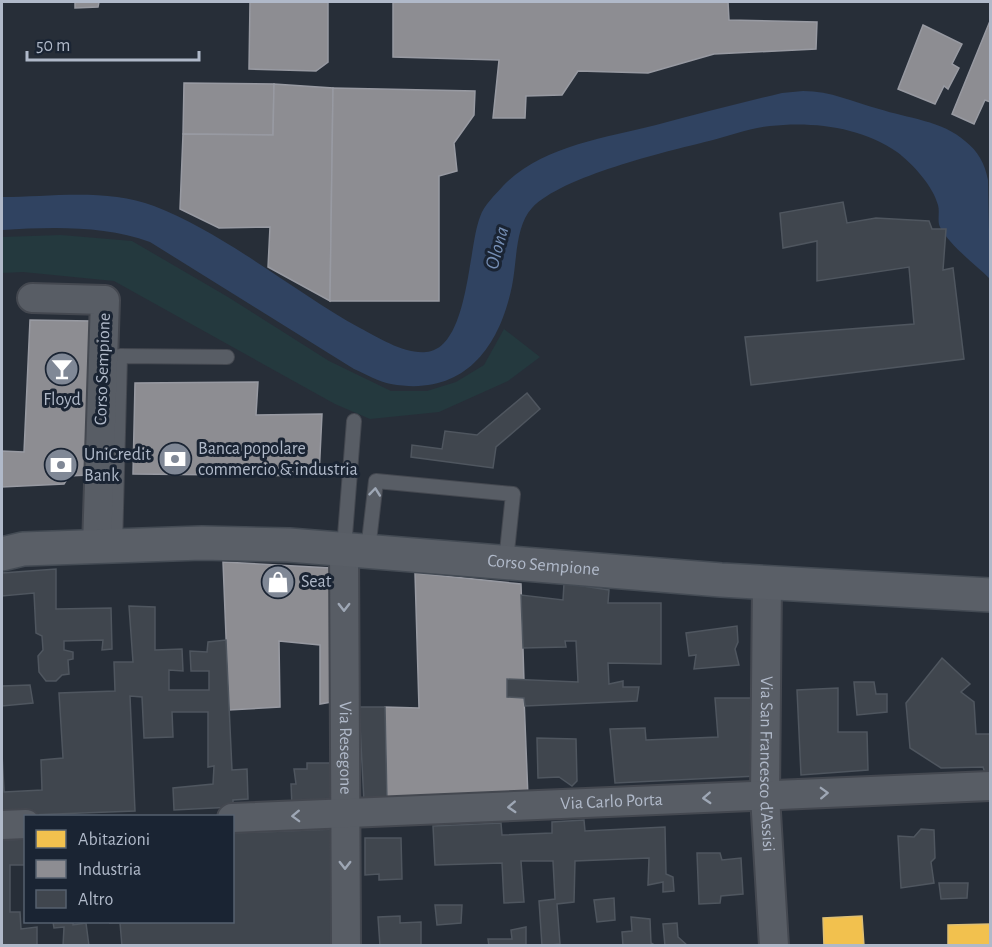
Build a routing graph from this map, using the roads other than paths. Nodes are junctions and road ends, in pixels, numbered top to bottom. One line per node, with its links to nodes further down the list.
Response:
1 (33, 298): 4 (street, Corso Sempione)
2 (227, 357): 4 (lane)
3 (354, 421): 5 (lane)
4 (106, 546): 5 (main road, Corso Sempione); 6 (main road, Corso Sempione)
5 (356, 549): 7 (main road, Corso Sempione); 7 (lane, one-way to 7); 12 (street, Via Resegone, one-way to 12)
6 (9, 550)
7 (506, 561): 8 (main road, Corso Sempione)
8 (766, 582): 9 (main road, Corso Sempione); 11 (street, Via San Francesco d'Assisi)
9 (990, 595)
10 (990, 786): 11 (street, Via Carlo Porta, one-way to 10)
11 (765, 796): 12 (street, Via Carlo Porta, one-way to 12); 17 (street, Via San Francesco d'Assisi)
12 (345, 814): 13 (street, Via Carlo Porta, one-way to 13); 16 (street, Via Resegone, one-way to 16)
13 (234, 818)
14 (24, 824): 15 (street)
15 (2, 825)
16 (346, 945)
17 (774, 945)

